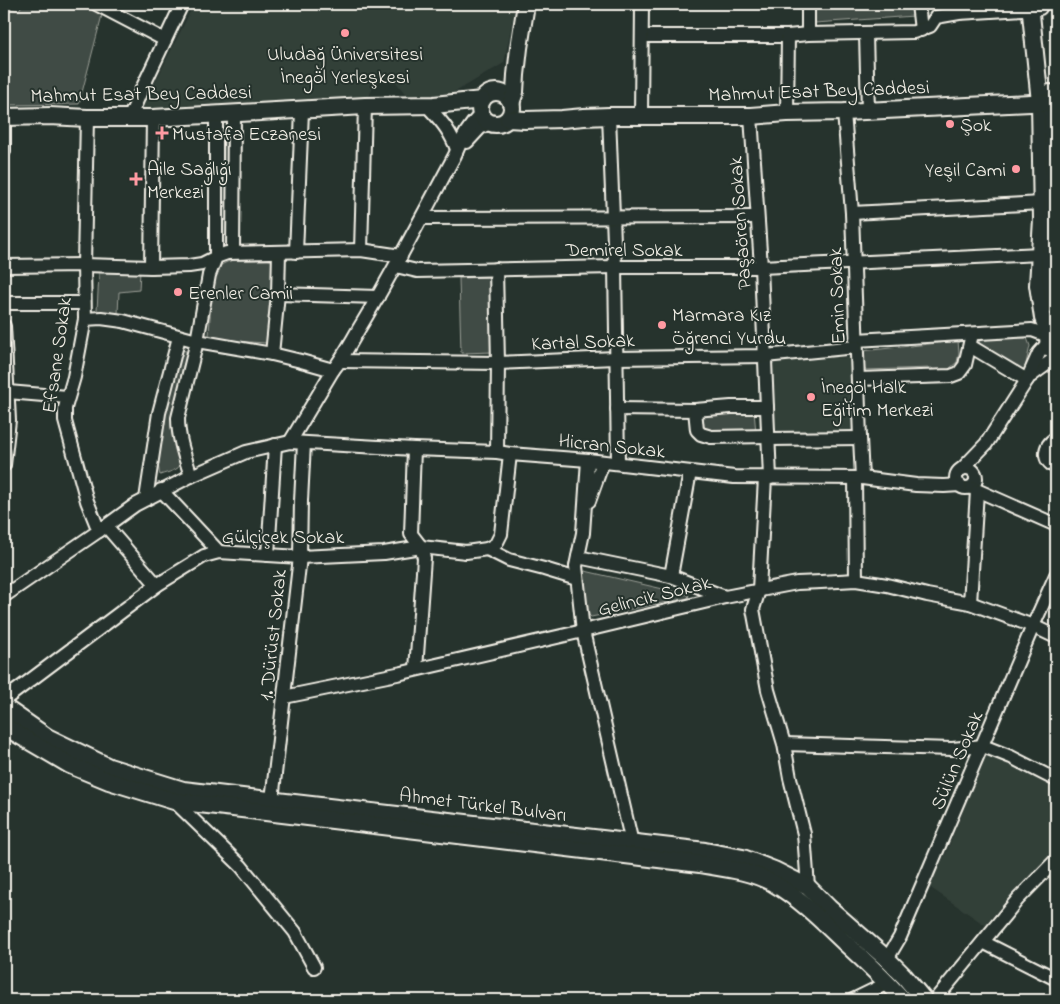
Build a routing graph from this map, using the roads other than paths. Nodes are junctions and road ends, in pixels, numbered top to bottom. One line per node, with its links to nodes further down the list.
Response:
1 (96, 4): 13 (street)
2 (182, 4): 13 (street)
3 (526, 4): 14 (main road)
4 (642, 4): 11 (street)
5 (808, 4): 9 (street)
6 (918, 4): 8 (street)
7 (1035, 6): 8 (street); 15 (main road)
8 (921, 30): 10 (street)
9 (808, 34): 10 (street); 12 (street)
10 (866, 34): 23 (street)
11 (642, 36): 12 (street); 29 (street)
12 (788, 36): 25 (street)
13 (165, 40): 34 (street)
14 (519, 48): 19 (main road); 20 (main road)
15 (1049, 102): 16 (main road, Mahmut Esat Bey Caddesi); 35 (main road); 43 (main road)
16 (1004, 104): 23 (main road, Mahmut Esat Bey Caddesi); 35 (main road)
17 (400, 105): 18 (main road, Mahmut Esat Bey Caddesi); 19 (main road); 21 (main road)
18 (365, 106): 22 (main road, Mahmut Esat Bey Caddesi); 44 (street)
19 (485, 109): 20 (main road); 20 (main road); 21 (main road); 37 (street)
20 (510, 109): 28 (main road, Mahmut Esat Bey Caddesi)
21 (431, 110): 37 (street)
22 (302, 111): 26 (main road, Mahmut Esat Bey Caddesi); 47 (street)
23 (868, 111): 24 (main road, Mahmut Esat Bey Caddesi)
24 (844, 112): 25 (main road, Mahmut Esat Bey Caddesi); 39 (street, Emin Sokak)
25 (788, 113): 30 (main road, Mahmut Esat Bey Caddesi)
26 (234, 114): 27 (main road, Mahmut Esat Bey Caddesi); 45 (street)
27 (216, 115): 33 (main road, Mahmut Esat Bey Caddesi); 49 (street)
28 (609, 116): 29 (main road, Mahmut Esat Bey Caddesi); 42 (street)
29 (641, 116): 30 (main road, Mahmut Esat Bey Caddesi)
30 (751, 116): 40 (street, Paşaören Sokak)
31 (4, 117): 32 (main road, Mahmut Esat Bey Caddesi); 36 (street)
32 (87, 118): 34 (main road, Mahmut Esat Bey Caddesi); 52 (street, Efsane Sokak)
33 (153, 118): 34 (main road, Mahmut Esat Bey Caddesi); 54 (street)
34 (129, 119)
35 (1040, 131): 38 (main road)
36 (4, 151)
37 (456, 152): 41 (street)
38 (1040, 203): 39 (street); 48 (main road)
39 (852, 213): 51 (street, Emin Sokak)
40 (757, 216): 42 (street); 56 (street, Paşaören Sokak)
41 (422, 218): 42 (street); 50 (street)
42 (613, 218): 55 (street)
43 (1054, 225): 62 (main road)
44 (361, 250): 47 (street, Demirel Sokak); 50 (street, Demirel Sokak)
45 (233, 252): 46 (street, Demirel Sokak); 49 (street, Demirel Sokak)
46 (279, 252): 47 (street, Demirel Sokak); 58 (street)
47 (296, 252)
48 (1040, 254): 51 (street, Demirel Sokak); 66 (main road)
49 (216, 257): 54 (street, Demirel Sokak); 68 (street)
50 (398, 261): 57 (street, Demirel Sokak); 59 (street)
51 (853, 263): 56 (street, Demirel Sokak); 69 (street, Emin Sokak)
52 (84, 265): 53 (street, Demirel Sokak); 54 (street, Demirel Sokak); 61 (street, Efsane Sokak)
53 (4, 266)
54 (151, 267)
55 (615, 267): 56 (street, Demirel Sokak); 57 (street, Demirel Sokak); 73 (street)
56 (761, 267): 71 (street, Paşaören Sokak)
57 (496, 269): 74 (street)
58 (278, 294): 59 (street); 70 (street)
59 (378, 297): 75 (street)
60 (4, 303): 61 (street)
61 (84, 303): 63 (street, Efsane Sokak)
62 (1056, 306)
63 (85, 319): 65 (street, Kartal Sokak); 79 (street, Efsane Sokak)
64 (4, 326): 78 (street)
65 (179, 337): 68 (street, Kartal Sokak); 102 (street)
66 (1051, 339): 67 (street, Kartal Sokak); 77 (street)
67 (971, 340): 69 (street, Kartal Sokak); 76 (street); 77 (street)
68 (197, 341): 70 (street, Kartal Sokak); 97 (street)
69 (856, 343): 71 (street, Kartal Sokak); 76 (street, Emin Sokak)
70 (272, 354): 75 (street, Kartal Sokak)
71 (765, 356): 73 (street, Kartal Sokak); 80 (street, Paşaören Sokak)
72 (1056, 357): 77 (street)
73 (616, 358): 74 (street, Kartal Sokak); 81 (street)
74 (498, 363): 75 (street, Kartal Sokak); 90 (street)
75 (337, 366): 86 (street)
76 (858, 378): 84 (street, Emin Sokak)
77 (1027, 380): 100 (street)
78 (8, 392): 79 (street); 94 (street)
79 (67, 398): 105 (street, Efsane Sokak)
80 (767, 407): 82 (street); 83 (street, Paşaören Sokak)
81 (617, 409): 82 (street); 93 (street)
82 (695, 410): 83 (street)
83 (769, 437): 84 (street); 98 (street, Paşaören Sokak)
84 (860, 438): 99 (street, Emin Sokak)
85 (1056, 438): 95 (street)
86 (290, 442): 87 (street, Hicran Sokak); 88 (street, Hicran Sokak)
87 (304, 443): 89 (street, Hicran Sokak); 110 (street, 1. Dürüst Sokak)
88 (275, 445): 97 (street, Hicran Sokak); 109 (street)
89 (414, 449): 90 (street, Hicran Sokak); 106 (street)
90 (503, 453): 91 (street, Hicran Sokak); 107 (street)
91 (588, 460): 92 (street, Hicran Sokak); 103 (street)
92 (604, 462): 93 (street, Hicran Sokak); 103 (street)
93 (618, 463): 96 (street, Hicran Sokak)
94 (4, 465)
95 (1056, 467)
96 (690, 472): 98 (street, Hicran Sokak); 113 (street)
97 (191, 476): 101 (street, Hicran Sokak)
98 (768, 478): 99 (street, Hicran Sokak); 117 (street, Paşaören Sokak)
99 (859, 478): 100 (street, Hicran Sokak); 115 (street, Emin Sokak)
100 (967, 481): 104 (street); 120 (street)
101 (161, 490): 102 (street, Hicran Sokak); 108 (street)
102 (146, 499): 105 (street, Hicran Sokak)
103 (584, 515): 111 (street)
104 (1056, 525)
105 (103, 529): 116 (street, Efsane Sokak); 118 (street, Hicran Sokak)
106 (421, 548): 107 (street, Gülçiçek Sokak); 110 (street, Gülçiçek Sokak); 124 (street)
107 (487, 549): 114 (street)
108 (219, 552): 109 (street, Gülçiçek Sokak); 116 (street, Gülçiçek Sokak)
109 (268, 555): 110 (street, Gülçiçek Sokak)
110 (300, 557): 125 (street, 1. Dürüst Sokak)
111 (578, 557): 113 (street); 114 (street)
112 (1056, 575): 121 (street, Sülün Sokak)
113 (671, 576): 119 (street)
114 (577, 579): 122 (street)
115 (856, 580): 117 (street, Gelincik Sokak); 120 (street, Gelincik Sokak)
116 (157, 585): 126 (street, Gülçiçek Sokak)
117 (758, 590): 119 (street, Gelincik Sokak); 129 (street, Paşaören Sokak)
118 (4, 596)
119 (725, 597): 122 (street, Gelincik Sokak)
120 (970, 603): 121 (street, Gelincik Sokak)
121 (1033, 626): 123 (street, Gelincik Sokak); 130 (street, Sülün Sokak)
122 (583, 631): 124 (street, Gelincik Sokak); 134 (street)
123 (1056, 637)
124 (416, 669): 125 (street, Gelincik Sokak)
125 (284, 697): 132 (street, 1. Dürüst Sokak)
126 (4, 700)
127 (4, 707): 132 (main road, Ahmet Türkel Bulvarı)
128 (4, 725): 133 (main road, Ahmet Türkel Bulvarı)
129 (784, 744): 130 (street); 136 (street, Paşaören Sokak)
130 (982, 746): 131 (street); 138 (street, Sülün Sokak)
131 (1056, 780)
132 (272, 800): 134 (main road, Ahmet Türkel Bulvarı)
133 (174, 801): 139 (street); 141 (main road, Ahmet Türkel Bulvarı)
134 (632, 843): 136 (main road, Ahmet Türkel Bulvarı)
135 (1056, 860): 137 (street)
136 (808, 887): 138 (main road, Ahmet Türkel Bulvarı)
137 (983, 942): 140 (street); 145 (street)
138 (887, 959): 144 (main road, Ahmet Türkel Bulvarı)
139 (314, 967)
140 (1056, 979)
141 (888, 983): 142 (street); 143 (main road, Ahmet Türkel Bulvarı)
142 (853, 1000)
143 (903, 1000)
144 (924, 1000)
145 (935, 1000)

